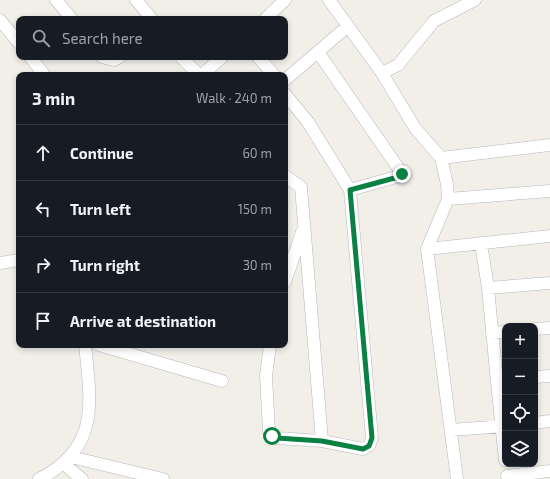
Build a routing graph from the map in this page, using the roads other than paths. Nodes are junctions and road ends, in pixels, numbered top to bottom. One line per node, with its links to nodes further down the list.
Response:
1 (56, 0): 6 (street)
2 (136, 0): 7 (street)
3 (286, 0): 8 (street)
4 (329, 0): 10 (street)
5 (475, 0): 21 (street)
6 (69, 16)
7 (149, 16)
8 (268, 16)
9 (0, 20): 11 (street)
10 (348, 26): 12 (street); 21 (street)
11 (16, 39)
12 (318, 52): 22 (street); 27 (street)
13 (32, 60): 17 (street)
14 (184, 60): 18 (street)
15 (219, 60): 19 (street)
16 (261, 60): 20 (street)
17 (42, 72)
18 (196, 72)
19 (205, 72)
20 (271, 72)
21 (382, 73): 25 (street)
22 (288, 77)
23 (288, 98): 27 (street)
24 (550, 145): 25 (street)
25 (441, 158): 29 (street)
26 (288, 178): 30 (street)
27 (350, 190): 55 (street)
28 (550, 191): 29 (street)
29 (448, 199): 33 (street)
30 (304, 227): 36 (street); 55 (street)
31 (550, 236): 32 (street)
32 (481, 243): 33 (street); 38 (street)
33 (427, 249): 54 (street)
34 (16, 260): 35 (street)
35 (0, 263)
36 (288, 273)
37 (550, 283): 38 (street)
38 (488, 288): 42 (street)
39 (550, 328): 40 (street)
40 (538, 329)
41 (502, 332): 42 (street)
42 (492, 333): 49 (street)
43 (85, 348): 56 (street)
44 (109, 348): 48 (street)
45 (270, 348): 55 (street)
46 (550, 376): 47 (street)
47 (538, 377)
48 (222, 381)
49 (501, 382): 50 (street)
50 (502, 404)
51 (550, 421): 52 (street)
52 (538, 422)
53 (502, 426): 54 (street)
54 (451, 430): 63 (street)
55 (322, 441)
56 (67, 461): 59 (street); 60 (street); 61 (street)
57 (550, 471): 58 (street)
58 (507, 473)
59 (147, 476): 62 (street)
60 (39, 479)
61 (82, 479)
62 (163, 479)
63 (457, 479)

